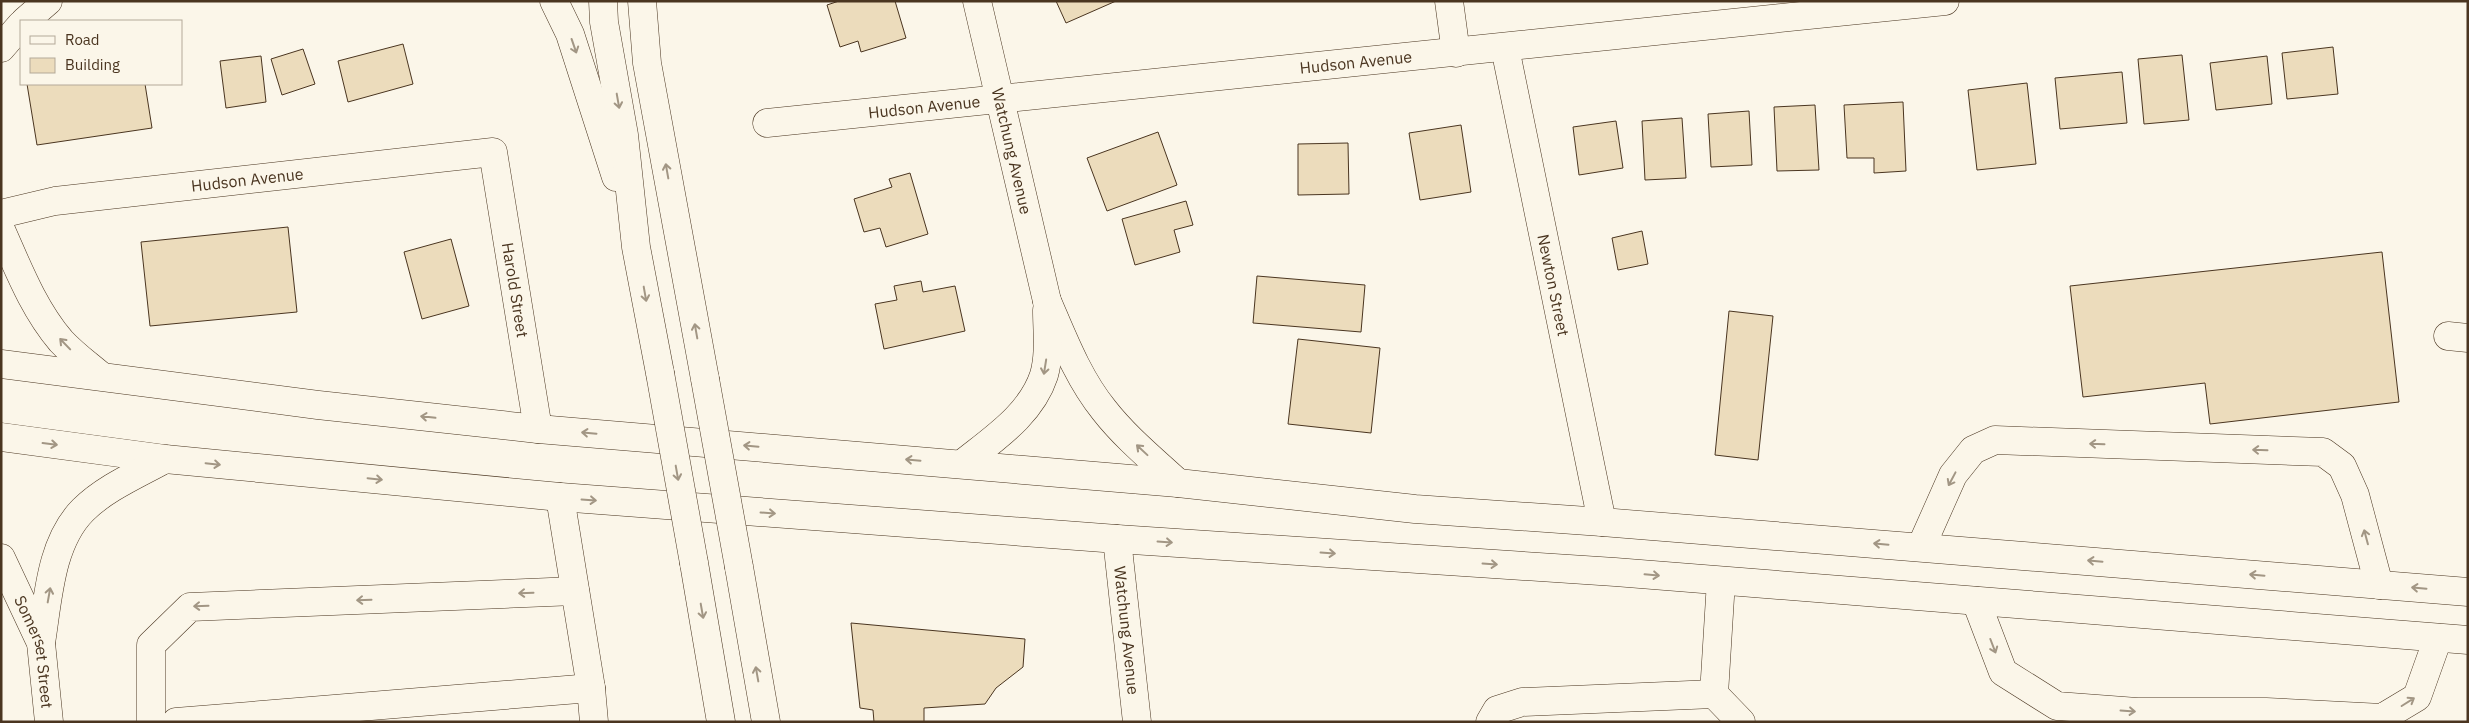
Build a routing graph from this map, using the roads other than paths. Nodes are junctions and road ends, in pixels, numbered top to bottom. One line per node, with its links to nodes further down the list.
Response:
1 (48, 1): 8 (main road)
2 (554, 1): 18 (main road, one-way to 18)
3 (603, 1): 18 (main road, one-way to 18)
4 (642, 1): 47 (main road, one-way to 4, bridge)
5 (977, 1): 13 (main road, Watchung Avenue)
6 (1450, 1): 12 (main road)
7 (1929, 2): 11 (main road, Hudson Avenue)
8 (26, 20)
9 (20, 26): 10 (main road)
10 (1, 48)
11 (1505, 48): 12 (main road, Hudson Avenue); 28 (main road, Newton Street)
12 (1456, 53): 13 (main road, Hudson Avenue)
13 (1002, 100): 14 (main road, Hudson Avenue); 19 (main road, Watchung Avenue)
14 (767, 123)
15 (493, 152): 16 (main road, Hudson Avenue); 22 (main road, Harold Street)
16 (1, 214)
17 (1, 230): 21 (main road, one-way to 17)
18 (636, 246): 46 (main road, one-way to 46, bridge)
19 (1047, 300): 25 (main road, one-way to 25); 26 (main road, one-way to 19)
20 (1, 364): 21 (main road)
21 (101, 376): 22 (main road, one-way to 21)
22 (538, 429): 25 (main road, one-way to 22)
23 (1, 437): 24 (main road, one-way to 24)
24 (164, 459): 27 (main road, one-way to 27); 39 (main road, one-way to 24)
25 (962, 464): 26 (main road)
26 (1178, 483): 28 (main road)
27 (560, 498): 29 (main road, one-way to 29); 34 (main road)
28 (1602, 522): 30 (main road, one-way to 28)
29 (1117, 539): 32 (main road, one-way to 32); 48 (main road, Watchung Avenue)
30 (1921, 547): 33 (main road, one-way to 30); 33 (main road, one-way to 30)
31 (1, 558): 39 (main road, Somerset Street)
32 (1721, 581): 36 (main road); 41 (main road)
33 (2378, 584): 35 (main road, one-way to 33)
34 (575, 591): 40 (main road); 43 (main road, one-way to 43)
35 (2468, 592)
36 (1976, 601): 37 (main road); 37 (main road, one-way to 37)
37 (2438, 638): 38 (main road)
38 (2468, 640)
39 (41, 643): 42 (main road, Somerset Street)
40 (591, 688): 44 (main road); 45 (main road)
41 (1714, 694): 49 (main road); 50 (main road)
42 (49, 722)
43 (151, 722)
44 (176, 722)
45 (594, 722)
46 (721, 722)
47 (766, 722)
48 (1137, 722)
49 (1490, 722)
50 (1741, 722)

